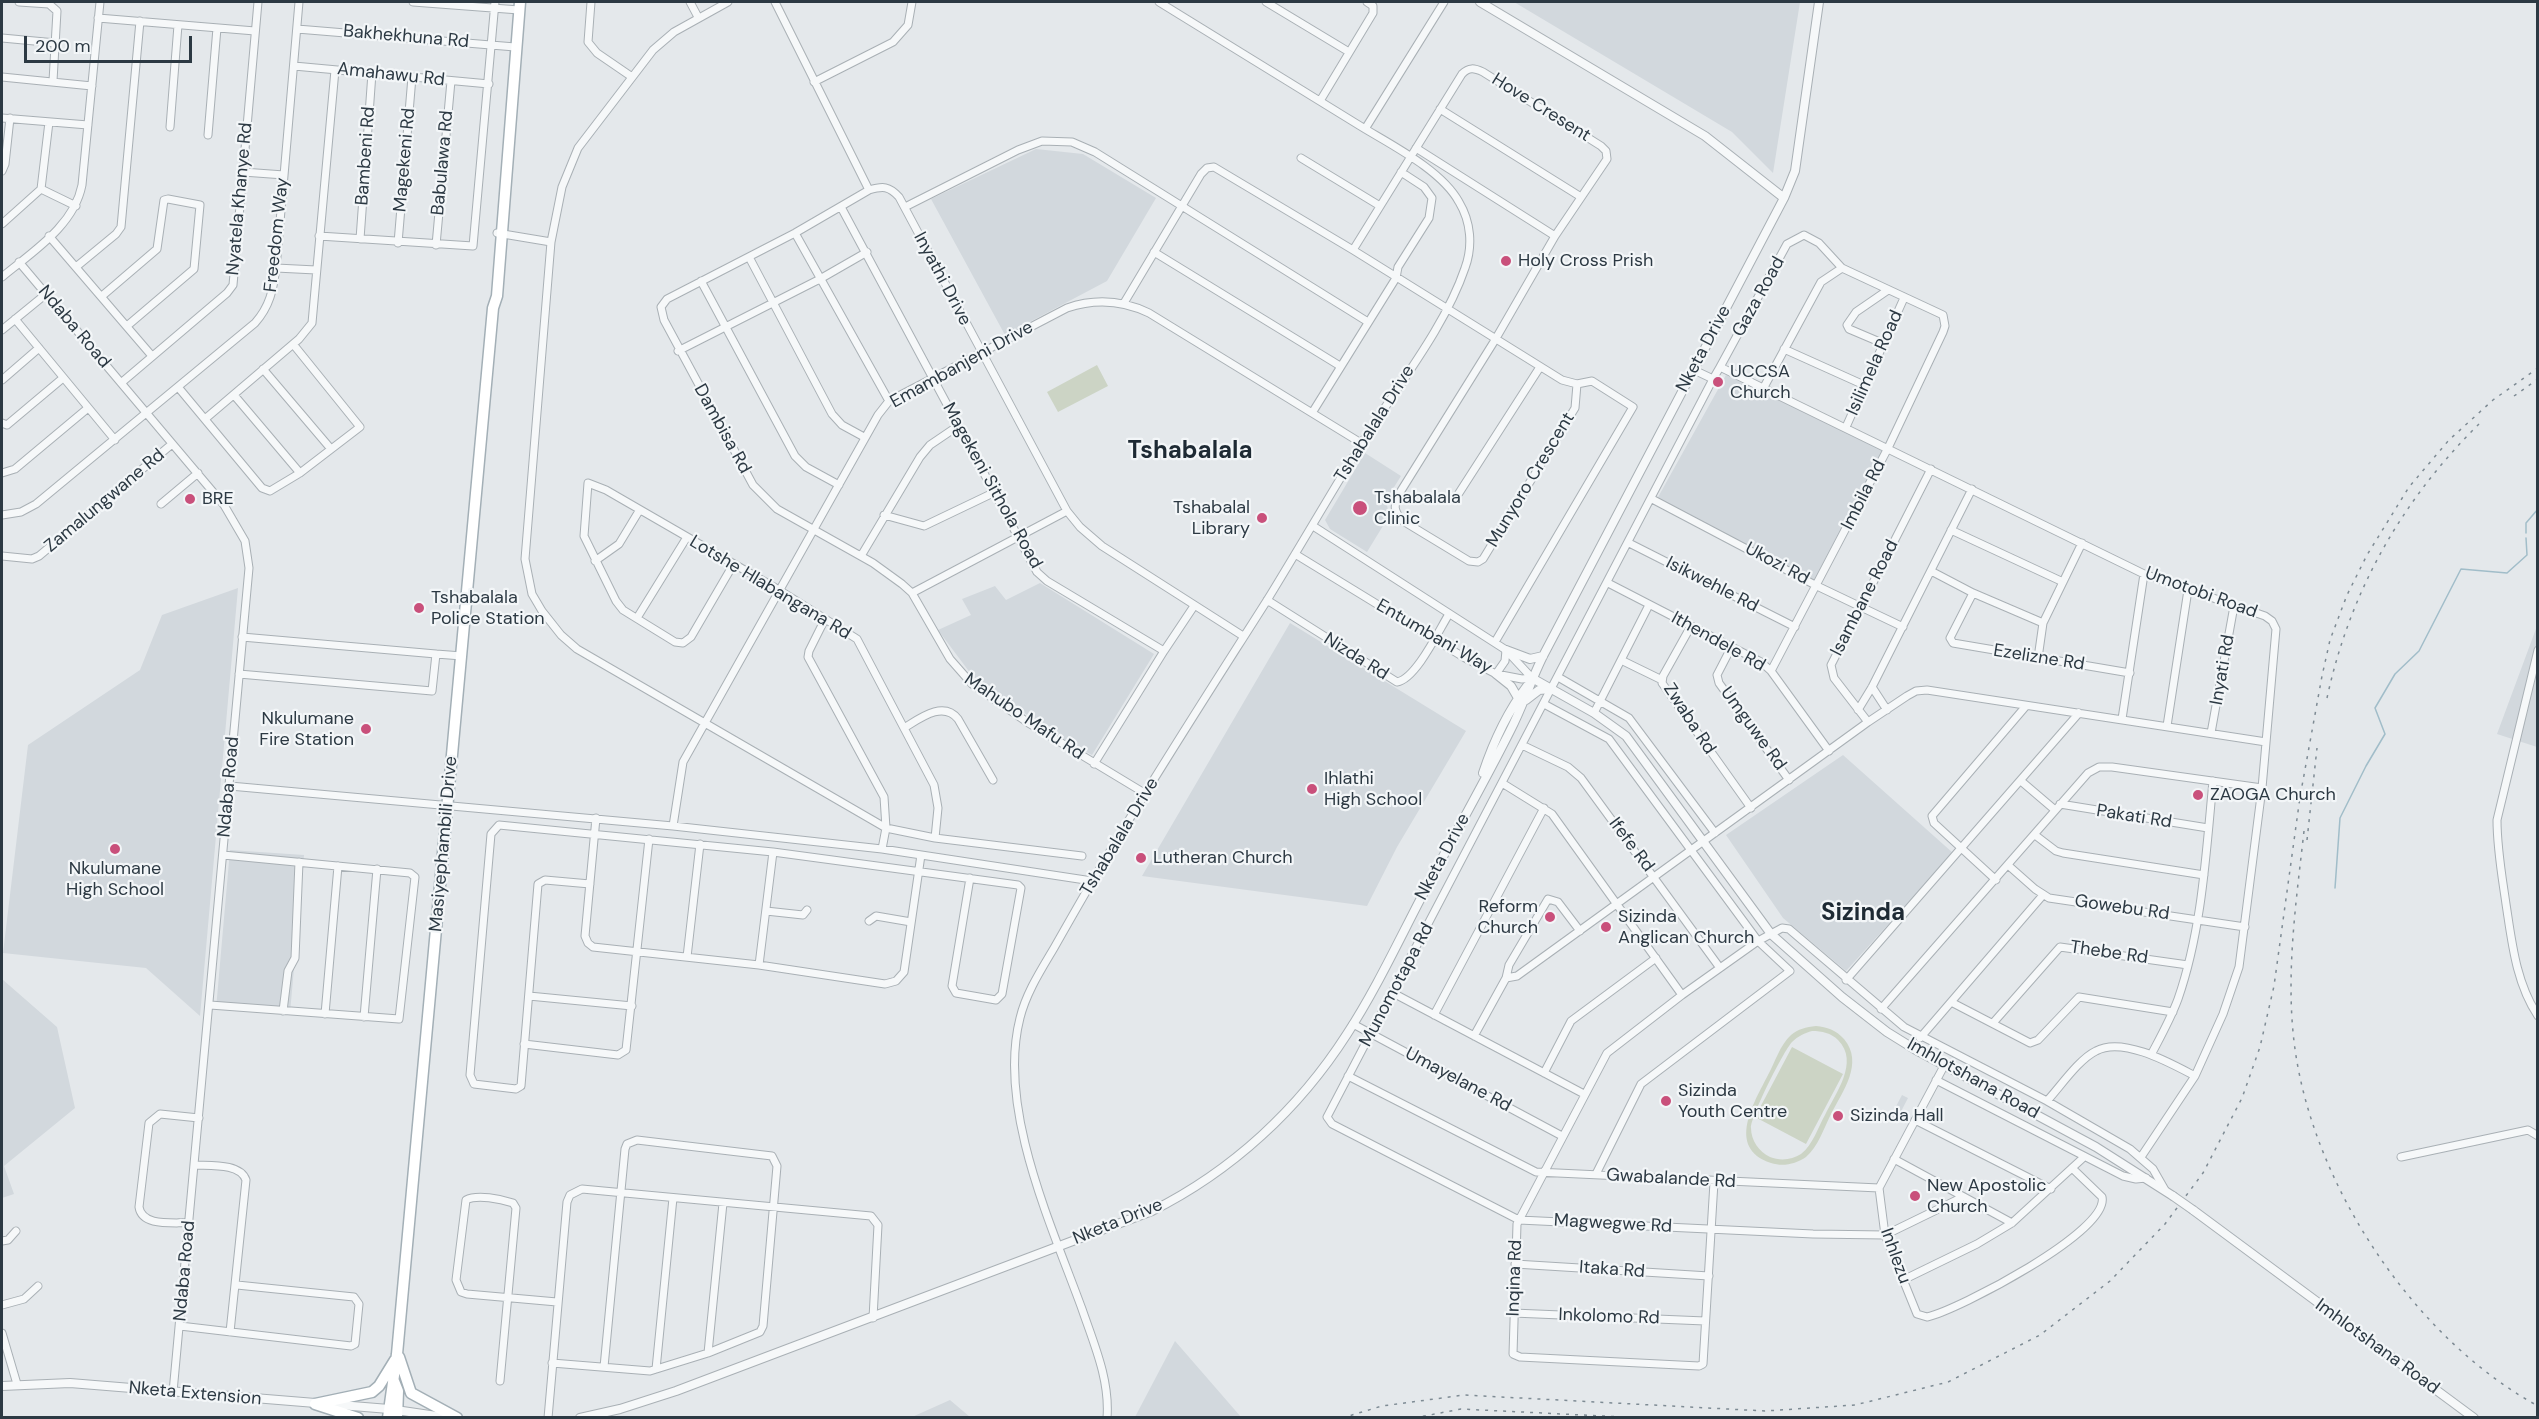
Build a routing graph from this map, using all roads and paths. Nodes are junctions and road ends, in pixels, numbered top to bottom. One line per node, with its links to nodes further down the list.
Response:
1 (20, 2): 27 (street)
2 (100, 2): 20 (street)
3 (258, 2): 25 (street, Nyatela Khanye Rd)
4 (300, 2): 24 (street, Freedom Way)
5 (413, 2): 17 (street)
6 (591, 2): 36 (street)
7 (690, 2): 19 (street)
8 (728, 2): 19 (street)
9 (776, 2): 39 (street)
10 (912, 2): 39 (street)
11 (1159, 2): 42 (street, Tshabalala Drive)
12 (1266, 2): 30 (street)
13 (1367, 2): 30 (street)
14 (1444, 2): 49 (street)
15 (1480, 2): 61 (street)
16 (1819, 2): 61 (street, Nketa Drive)
17 (495, 5): 18 (street); 28 (street)
18 (519, 6): 29 (main road, Masiyephambili Drive)
19 (698, 17): 36 (street)
20 (98, 18): 21 (street); 41 (street)
21 (140, 21): 22 (street); 82 (street)
22 (178, 25): 23 (street); 48 (street)
23 (217, 28): 25 (street); 50 (street)
24 (297, 29): 28 (street, Bakhekhuna Rd); 31 (street, Freedom Way)
25 (255, 31): 55 (street, Nyatela Khanye Rd)
26 (2, 38): 27 (street)
27 (56, 43): 37 (street)
28 (491, 44): 29 (street, Bakhekhuna Rd); 40 (street)
29 (515, 47): 68 (main road, Masiyephambili Drive)
30 (1349, 52): 42 (street)
31 (294, 66): 32 (street, Amahawu Rd); 57 (street, Freedom Way)
32 (334, 70): 33 (street, Amahawu Rd); 71 (street)
33 (372, 73): 35 (street, Amahawu Rd); 73 (street, Bambeni Rd)
34 (2, 77): 37 (street)
35 (412, 77): 38 (street, Amahawu Rd); 75 (street, Magekeni Rd)
36 (632, 77): 74 (street)
37 (53, 81): 41 (street)
38 (451, 81): 40 (street, Amahawu Rd); 76 (street, Babulawa Rd)
39 (814, 82): 59 (street)
40 (489, 84): 76 (street)
41 (92, 86): 47 (street)
42 (1320, 101): 49 (street, Tshabalala Drive)
43 (1440, 109): 51 (street, Hove Cresent); 60 (street); 60 (street, Hove Cresent)
44 (2, 118): 45 (street)
45 (10, 118): 46 (street); 54 (street)
46 (49, 122): 47 (street); 58 (street)
47 (88, 124): 62 (street)
48 (170, 127)
49 (1365, 129): 53 (street, Tshabalala Drive)
50 (208, 135)
51 (1416, 148): 53 (street, Hove Cresent); 72 (street)
52 (1301, 158): 64 (street)
53 (1410, 158): 56 (street, Hove Cresent); 96 (street, Tshabalala Drive)
54 (2, 171)
55 (243, 172): 57 (street); 109 (street, Nyatela Khanye Rd)
56 (1401, 172): 64 (street, Hove Cresent); 87 (street)
57 (284, 175): 83 (street, Freedom Way)
58 (41, 189): 62 (street); 67 (street)
59 (869, 190): 65 (street); 66 (street, Inyathi Drive)
60 (1581, 197): 72 (street, Hove Cresent)
61 (1784, 198): 114 (street, Nketa Drive)
62 (75, 206): 70 (street)
63 (1181, 206): 66 (street); 77 (street); 79 (street); 98 (street)
64 (1380, 206): 77 (street, Hove Cresent)
65 (841, 207): 69 (street); 78 (street, Magekeni Sithola Road)
66 (904, 207): 108 (street, Inyathi Drive)
67 (2, 224)
68 (500, 233): 74 (street); 195 (main road, Masiyephambili Drive)
69 (795, 233): 80 (street); 88 (street)
70 (50, 236): 81 (street); 82 (street)
71 (320, 236): 73 (street); 85 (street)
72 (1555, 236): 102 (street, Hove Cresent)
73 (360, 239): 75 (street)
74 (551, 242): 218 (street)
75 (398, 243): 76 (street)
76 (436, 245)
77 (1353, 250): 87 (street)
78 (867, 252): 88 (street); 116 (street, Magekeni Sithola Road)
79 (1154, 252): 95 (street); 110 (street)
80 (749, 256): 89 (street); 94 (street)
81 (19, 262): 86 (street); 91 (street, Ndaba Road)
82 (76, 267): 92 (street)
83 (276, 268): 85 (street); 122 (street, Freedom Way)
84 (1842, 268): 90 (street); 106 (street); 112 (street, Gaza Road)
85 (316, 270): 104 (street)
86 (2, 277)
87 (1396, 278): 96 (street); 98 (street)
88 (820, 279): 94 (street); 125 (street)
89 (701, 281): 99 (street); 107 (street, Dambisa Rd)
90 (1888, 290): 93 (street); 103 (street)
91 (46, 294): 97 (street); 119 (street, Ndaba Road)
92 (102, 296): 100 (street); 100 (street)
93 (1904, 298): 103 (street, Isilimela Road); 137 (street, Imbila Rd)
94 (773, 303): 99 (street); 133 (street)
95 (1124, 303): 108 (street, Emambanjeni Drive); 128 (street, Emambanjeni Drive)
96 (1448, 309): 102 (street); 136 (street, Tshabalala Drive)
97 (15, 320): 101 (street); 105 (street)
98 (1368, 322): 110 (street)
99 (726, 325): 107 (street); 143 (street)
100 (127, 326): 109 (street)
101 (2, 330)
102 (1495, 340): 111 (street); 120 (street, Munyoro Crescent)
103 (1882, 343): 121 (street, Isilimela Road)
104 (293, 344): 113 (street); 138 (street)
105 (39, 348): 115 (street); 117 (street)
106 (1785, 349): 121 (street); 123 (street)
107 (678, 351): 154 (street, Dambisa Rd)
108 (981, 352): 116 (street, Emambanjeni Drive); 150 (street, Inyathi Drive)
109 (152, 356): 119 (street, Nyatela Khanye Rd)
110 (1340, 366): 128 (street)
111 (1540, 367): 120 (street); 146 (street)
112 (1720, 367): 118 (street); 123 (street, Umotobi Road)
113 (263, 369): 124 (street); 138 (street)
114 (1694, 370): 118 (street); 196 (street, Nketa Drive)
115 (63, 378): 126 (street); 130 (street)
116 (933, 378): 125 (street, Emambanjeni Drive); 131 (street, Magekeni Sithola Road)
117 (2, 380)
118 (1713, 380): 147 (street, Munomotapa Rd)
119 (121, 382): 127 (street, Ndaba Road)
120 (1576, 384): 189 (street)
121 (1864, 385): 132 (street, Isilimela Road)
122 (178, 387): 127 (street, Freedom Way); 129 (street)
123 (1764, 387): 132 (street, Umotobi Road)
124 (234, 395): 129 (street); 142 (street)
125 (889, 401): 133 (street, Emambanjeni Drive)
126 (88, 408): 134 (street); 140 (street)
127 (146, 413): 134 (street, Freedom Way); 135 (street, Ndaba Road)
128 (1312, 413): 136 (street, Emambanjeni Drive)
129 (205, 419): 142 (street)
130 (2, 423)
131 (958, 426): 145 (street, Magekeni Sithola Road); 152 (street)
132 (1846, 427): 137 (street, Umotobi Road)
133 (864, 437): 143 (street, Emambanjeni Drive)
134 (115, 440): 151 (street, Freedom Way)
135 (172, 444): 141 (street, Ndaba Road); 161 (street, Zamalungwane Rd)
136 (1361, 444): 153 (street, Tshabalala Drive)
137 (1888, 448): 139 (street, Umotobi Road); 169 (street, Imbila Rd)
138 (331, 449): 142 (street)
139 (1931, 469): 144 (street, Umotobi Road); 178 (street, Isambane Road)
140 (2, 473)
141 (198, 473): 148 (street); 187 (street, Ndaba Road)
142 (300, 473)
143 (839, 485): 154 (street, Emambanjeni Drive)
144 (1972, 489): 155 (street); 159 (street, Umotobi Road)
145 (993, 493): 152 (street); 157 (street, Magekeni Sithola Road)
146 (1459, 493)
147 (1652, 499): 158 (street, Munomotapa Rd); 169 (street, Ukozi Rd)
148 (162, 504)
149 (639, 511): 156 (street, Lotshe Hlabangana Rd); 163 (street); 163 (street, Lotshe Hlabangana Rd)
150 (1067, 511): 157 (street); 176 (street, Inyathi Drive)
151 (2, 515)
152 (884, 515): 162 (street)
153 (1312, 526): 160 (street, Tshabalala Drive); 179 (street, Entumbani Way)
154 (814, 530): 162 (street, Mahubo Mafu Rd); 170 (street, Emambanjeni Drive)
155 (1952, 530): 165 (street); 167 (street)
156 (687, 537): 164 (street, Lotshe Hlabangana Rd); 180 (street)
157 (1018, 537): 172 (street); 193 (street, Magekeni Sithola Road)
158 (1629, 543): 168 (street, Munomotapa Rd); 184 (street, Isikwehle Rd)
159 (2082, 543): 166 (street, Umotobi Road); 167 (street)
160 (1295, 554): 174 (street, Tshabalala Drive); 188 (street, Entumbani Way)
161 (2, 556)
162 (861, 556): 172 (street, Mahubo Mafu Rd)
163 (595, 561): 180 (street)
164 (733, 565): 170 (street, Lotshe Hlabangana Rd); 180 (street)
165 (1931, 571): 173 (street); 185 (street)
166 (2144, 574): 171 (street, Umotobi Road); 200 (street)
167 (2063, 582): 182 (street)
168 (1608, 583): 175 (street, Ithendele Rd); 203 (street, Munomotapa Rd)
169 (1817, 586): 178 (street, Ukozi Rd); 184 (street, Imbila Rd)
170 (779, 590): 181 (street, Lotshe Hlabangana Rd); 218 (street, Emambanjeni Drive)
171 (2188, 590): 177 (street, Umotobi Road); 219 (street)
172 (912, 593): 225 (street, Mahubo Mafu Rd)
173 (1973, 593): 182 (street); 197 (street, Ezelizne Rd)
174 (1267, 600): 186 (street, Tshabalala Drive); 188 (street, Nizda Rd)
175 (1649, 605): 183 (street, Ithendele Rd); 198 (street)
176 (1194, 606): 186 (street, Inyathi Drive); 193 (street)
177 (2234, 606): 221 (street, Inyati Rd); 222 (street, Umotobi Road)
178 (1862, 607): 185 (street, Ukozi Rd); 212 (street, Isambane Road)
179 (1449, 614): 188 (street); 189 (street, Entumbani Way)
180 (637, 618)
181 (825, 619): 220 (street, Lotshe Hlabangana Rd); 240 (street)
182 (2043, 623): 197 (street)
183 (1691, 626): 190 (street, Ithendele Rd); 205 (street, Zwaba Rd)
184 (1796, 627): 199 (street, Imbila Rd)
185 (1903, 627): 206 (street)
186 (1243, 636): 233 (street, Tshabalala Drive)
187 (242, 637): 194 (street); 201 (street, Ndaba Road)
188 (1433, 639): 202 (street, Entumbani Way)
189 (1495, 642): 191 (street, Entumbani Way)
190 (1732, 646): 199 (street, Ithendele Rd); 227 (street, Umguwe Rd)
191 (1506, 650): 196 (street); 202 (street); 204 (street, Entumbani Way)
192 (2538, 650): 297 (street)
193 (1164, 651): 225 (street)
194 (436, 654): 195 (street); 201 (street)
195 (462, 656): 234 (main road, Masiyephambili Drive)
196 (1543, 656): 204 (street, Nketa Drive)
197 (2038, 658): 200 (street, Ezelizne Rd)
198 (1621, 660): 205 (street); 209 (street)
199 (1771, 671): 224 (street, Ithendele Rd)
200 (2130, 673): 216 (street)
201 (239, 674): 231 (street, Ndaba Road)
202 (1496, 674): 204 (street, Entumbani Way); 208 (street)
203 (1558, 677): 207 (street, Munomotapa Rd); 209 (street)
204 (1532, 678): 207 (street, Imhlotshana Road); 208 (street, Nketa Drive)
205 (1662, 680): 237 (street, Zwaba Rd)
206 (1872, 687): 212 (street); 213 (street)
207 (1551, 688): 208 (street); 210 (street, Munomotapa Rd); 214 (street, Imhlotshana Road)
208 (1521, 700): 300 (street, Nketa Drive)
209 (1600, 700): 214 (street); 242 (street)
210 (1544, 704): 223 (street, Munomotapa Rd); 251 (street)
211 (2026, 706): 213 (street); 215 (street); 250 (street)
212 (1858, 710): 217 (street, Isambane Road)
213 (1887, 710): 217 (street)
214 (1594, 713): 247 (street, Imhlotshana Road)
215 (2079, 713): 216 (street); 228 (street)
216 (2122, 719): 219 (street)
217 (1868, 723): 224 (street)
218 (705, 725): 239 (street, Emambanjeni Drive); 240 (street)
219 (2167, 726): 221 (street)
220 (904, 728): 226 (street); 245 (street, Lotshe Hlabangana Rd)
221 (2211, 733): 222 (street)
222 (2266, 742): 232 (street, Umotobi Road)
223 (1522, 745): 230 (street, Munomotapa Rd); 262 (street, Ifefe Rd)
224 (1829, 751): 227 (street)
225 (1094, 764): 233 (street, Mahubo Mafu Rd)
226 (993, 780)
227 (1790, 780): 237 (street)
228 (2021, 781): 235 (street); 250 (street)
229 (2213, 781): 232 (street); 235 (street); 241 (street)
230 (1502, 783): 236 (street); 286 (street, Munomotapa Rd)
231 (230, 786): 234 (street); 253 (street, Ndaba Road)
232 (2262, 788): 274 (street, Umotobi Road)
233 (1146, 794): 265 (street, Tshabalala Drive)
234 (447, 805): 238 (street); 359 (main road, Masiyephambili Drive)
235 (2058, 807): 241 (street, Pakati Rd); 244 (street)
236 (1544, 808): 268 (street); 296 (street)
237 (1751, 808): 242 (street)
238 (596, 818): 239 (street); 243 (street)
239 (673, 826): 249 (street)
240 (886, 828): 245 (street); 249 (street)
241 (2208, 828): 261 (street)
242 (1715, 833): 247 (street)
243 (595, 834): 246 (street); 266 (street); 304 (street)
244 (2035, 835): 258 (street); 261 (street)
245 (935, 838): 255 (street)
246 (649, 839): 248 (street); 278 (street)
247 (1703, 842): 251 (street); 276 (street, Imhlotshana Road)
248 (700, 844): 252 (street); 279 (street)
249 (882, 849): 254 (street)
250 (1962, 849): 264 (street); 285 (street)
251 (1691, 851): 262 (street); 277 (street)
252 (773, 852): 260 (street); 270 (street)
253 (223, 855): 256 (street); 290 (street, Ndaba Road)
254 (921, 855): 260 (street); 265 (street)
255 (1082, 856)
256 (299, 862): 257 (street); 293 (street)
257 (338, 866): 259 (street); 295 (street)
258 (2009, 866): 264 (street); 267 (street)
259 (377, 869): 298 (street); 298 (street)
260 (917, 871): 263 (street); 273 (street)
261 (2204, 875): 271 (street)
262 (1655, 877): 268 (street); 283 (street, Ifefe Rd)
263 (970, 878): 263 (street)
264 (1996, 880): 292 (street)
265 (1092, 881): 343 (street, Tshabalala Drive)
266 (590, 884): 278 (street); 288 (street)
267 (2043, 895): 271 (street, Gowebu Rd); 289 (street)
268 (1617, 904): 275 (street); 280 (street)
269 (807, 910): 270 (street)
270 (766, 911): 281 (street)
271 (2198, 918): 274 (street, Gowebu Rd); 282 (street)
272 (868, 921): 273 (street)
273 (911, 922): 281 (street)
274 (2245, 927): 309 (street, Umotobi Road)
275 (1580, 931): 284 (street); 284 (street)
276 (1772, 934): 277 (street, Inqina Rd); 285 (street); 306 (street, Imhlotshana Road)
277 (1758, 941): 283 (street, Inqina Rd); 325 (street)
278 (637, 951): 279 (street); 291 (street)
279 (687, 957): 281 (street)
280 (1656, 958): 287 (street); 307 (street)
281 (759, 965)
282 (2188, 965): 294 (street); 299 (street, Thebe Rd)
283 (1720, 968): 287 (street, Inqina Rd)
284 (1506, 978): 302 (street)
285 (1846, 980): 292 (street)
286 (1393, 993): 296 (street); 301 (street, Munomotapa Rd)
287 (1682, 995): 311 (street, Inqina Rd)
288 (529, 996): 291 (street); 304 (street)
289 (1951, 1002): 299 (street); 303 (street)
290 (210, 1005): 293 (street); 313 (street, Ndaba Road)
291 (632, 1006): 304 (street)
292 (1881, 1009): 303 (street)
293 (283, 1011): 295 (street)
294 (2173, 1012): 299 (street); 305 (street)
295 (325, 1014): 298 (street)
296 (1434, 1015): 302 (street)
297 (2538, 1016)
298 (364, 1017)
299 (1993, 1023)
300 (1353, 1024): 301 (street, Umayelane Rd); 343 (street, Nketa Drive)
301 (1371, 1033): 308 (street, Munomotapa Rd); 316 (street, Umayelane Rd)
302 (1474, 1036): 307 (street)
303 (1920, 1038): 312 (street)
304 (524, 1044)
305 (2152, 1053): 309 (street); 312 (street)
306 (1944, 1066): 310 (street); 326 (street, Imhlotshana Road)
307 (1544, 1073): 311 (street)
308 (1348, 1076): 315 (street, Munomotapa Rd); 324 (street, Gwabalande Rd)
309 (2195, 1077): 319 (street, Umotobi Road)
310 (1936, 1080): 314 (street); 318 (street)
311 (1584, 1094): 316 (street, Inqina Rd)
312 (2048, 1101): 319 (street)
313 (199, 1118): 322 (street, Ndaba Road); 338 (street)
314 (1915, 1120): 321 (street); 329 (street)
315 (1329, 1121): 336 (street, Magwegwe Rd)
316 (1562, 1136): 324 (street, Inqina Rd)
317 (2538, 1136): 320 (street)
318 (2084, 1157): 323 (street); 326 (street)
319 (2141, 1157): 330 (street)
320 (2401, 1157)
321 (1894, 1159): 328 (street); 332 (street)
322 (194, 1165): 338 (street, Ndaba Road); 347 (street)
323 (2072, 1168): 329 (street); 346 (street, Inhlezu)
324 (1543, 1173): 325 (street, Gwabalande Rd); 336 (street, Inqina Rd)
325 (1596, 1174): 327 (street, Gwabalande Rd)
326 (2145, 1178): 330 (street, Imhlotshana Road)
327 (1714, 1182): 328 (street, Gwabalande Rd); 339 (street, Inqina Rd)
328 (1880, 1188): 341 (street, Inhlezu)
329 (2051, 1189): 337 (street)
330 (2165, 1190): 375 (street, Imhlotshana Road, bridge)
331 (621, 1192): 333 (street); 335 (street); 350 (street); 361 (street)
332 (1964, 1197): 337 (street); 341 (street)
333 (673, 1198): 334 (street); 362 (street)
334 (723, 1203): 335 (street); 358 (street)
335 (772, 1207): 353 (street); 358 (street)
336 (1519, 1220): 339 (street, Magwegwe Rd); 344 (street, Inqina Rd)
337 (2012, 1222): 346 (street)
338 (190, 1223): 355 (street, Ndaba Road)
339 (1711, 1229): 341 (street, Magwegwe Rd); 345 (street, Inqina Rd)
340 (16, 1231): 342 (street)
341 (1885, 1235): 346 (street, Inhlezu)
342 (2, 1241)
343 (1059, 1246): 353 (street, Nketa Drive); 374 (street, Tshabalala Drive)
344 (1515, 1264): 345 (street, Itaka Rd); 352 (street, Inqina Rd)
345 (1709, 1276): 354 (street, Inqina Rd)
346 (1903, 1280)
347 (237, 1285): 356 (street); 356 (street)
348 (38, 1286): 351 (street)
349 (507, 1298): 349 (street); 350 (street); 363 (street)
350 (557, 1302): 360 (street)
351 (2, 1305)
352 (1513, 1312): 354 (street, Inkolomo Rd); 354 (street, Inqina Rd)
353 (873, 1318): 373 (street, Nketa Drive)
354 (1705, 1321)
355 (180, 1326): 356 (street); 366 (street, Ndaba Road)
356 (231, 1332)
357 (2, 1333): 364 (street)
358 (708, 1353): 362 (street)
359 (398, 1354): 367 (main road); 368 (main road, Masiyephambili Drive); 371 (main road)
360 (552, 1363): 361 (street); 372 (street)
361 (604, 1367): 362 (street)
362 (656, 1369)
363 (500, 1381)
364 (17, 1384): 365 (street, Nketa Extension); 366 (street, Nketa Extension)
365 (2, 1386)
366 (173, 1392): 367 (street, Nketa Extension)
367 (315, 1404): 368 (street, Nketa Extension); 369 (main road)
368 (393, 1413): 370 (street, Nketa Extension)
369 (358, 1418)
370 (450, 1418)
371 (457, 1418)
372 (548, 1418)
373 (580, 1418)
374 (1107, 1418)
375 (2474, 1418)

